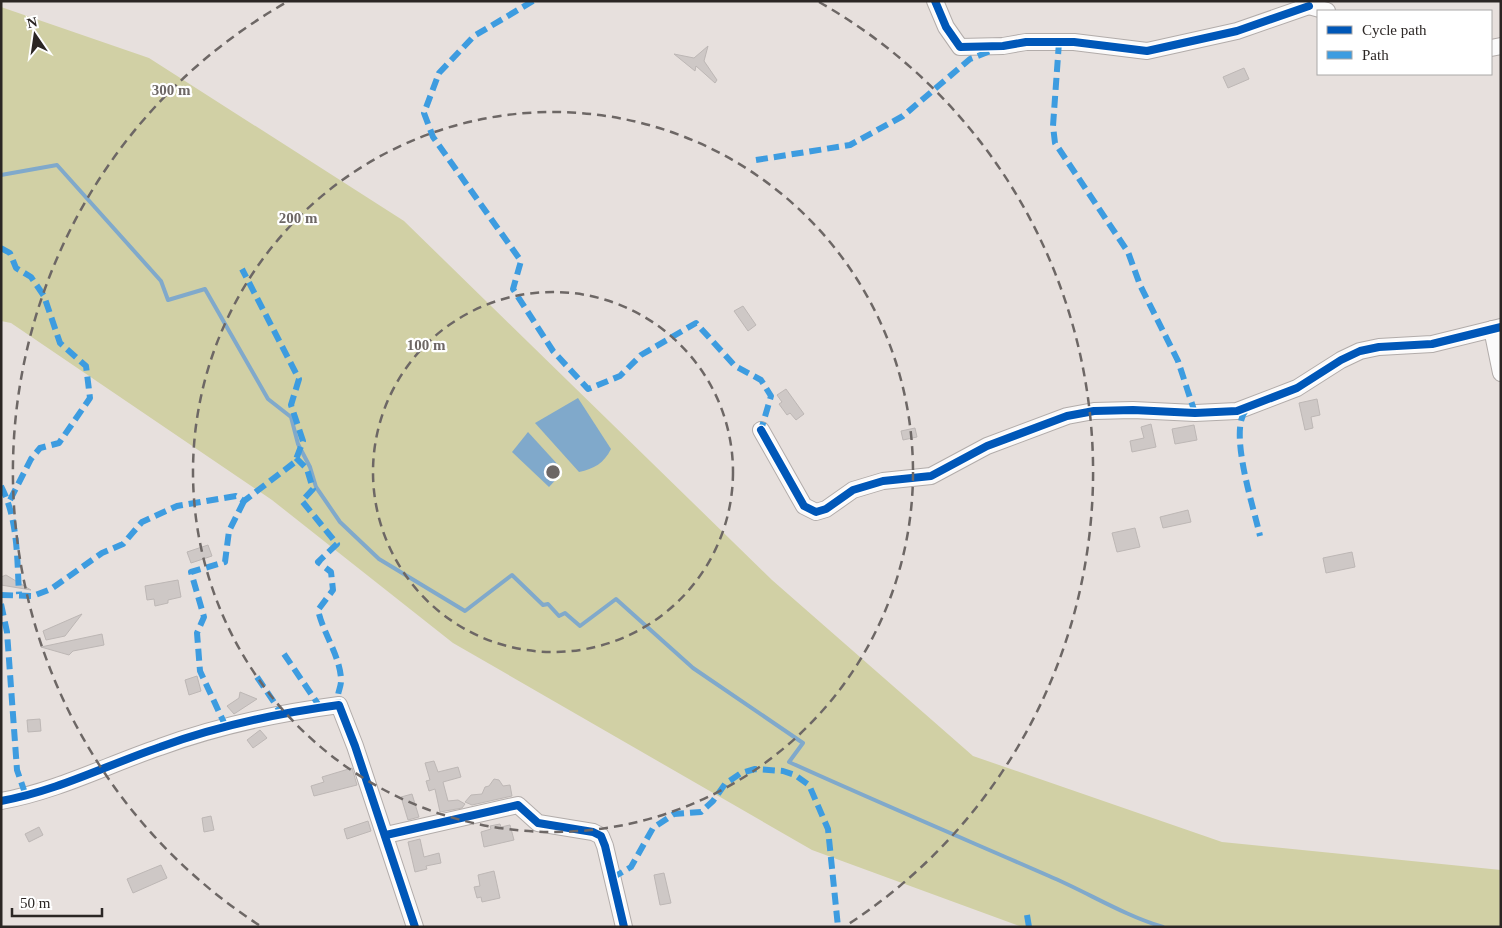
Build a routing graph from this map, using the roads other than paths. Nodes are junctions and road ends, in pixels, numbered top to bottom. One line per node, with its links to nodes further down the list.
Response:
1 (935, 1): 2 (street)
2 (1306, 4): 3 (street)
3 (1324, 10)
4 (1496, 328): 5 (street); 6 (street)
5 (1501, 373)
6 (761, 430)
7 (1, 801): 8 (street)
8 (386, 835): 9 (street); 10 (street)
9 (415, 927)
10 (624, 927)

